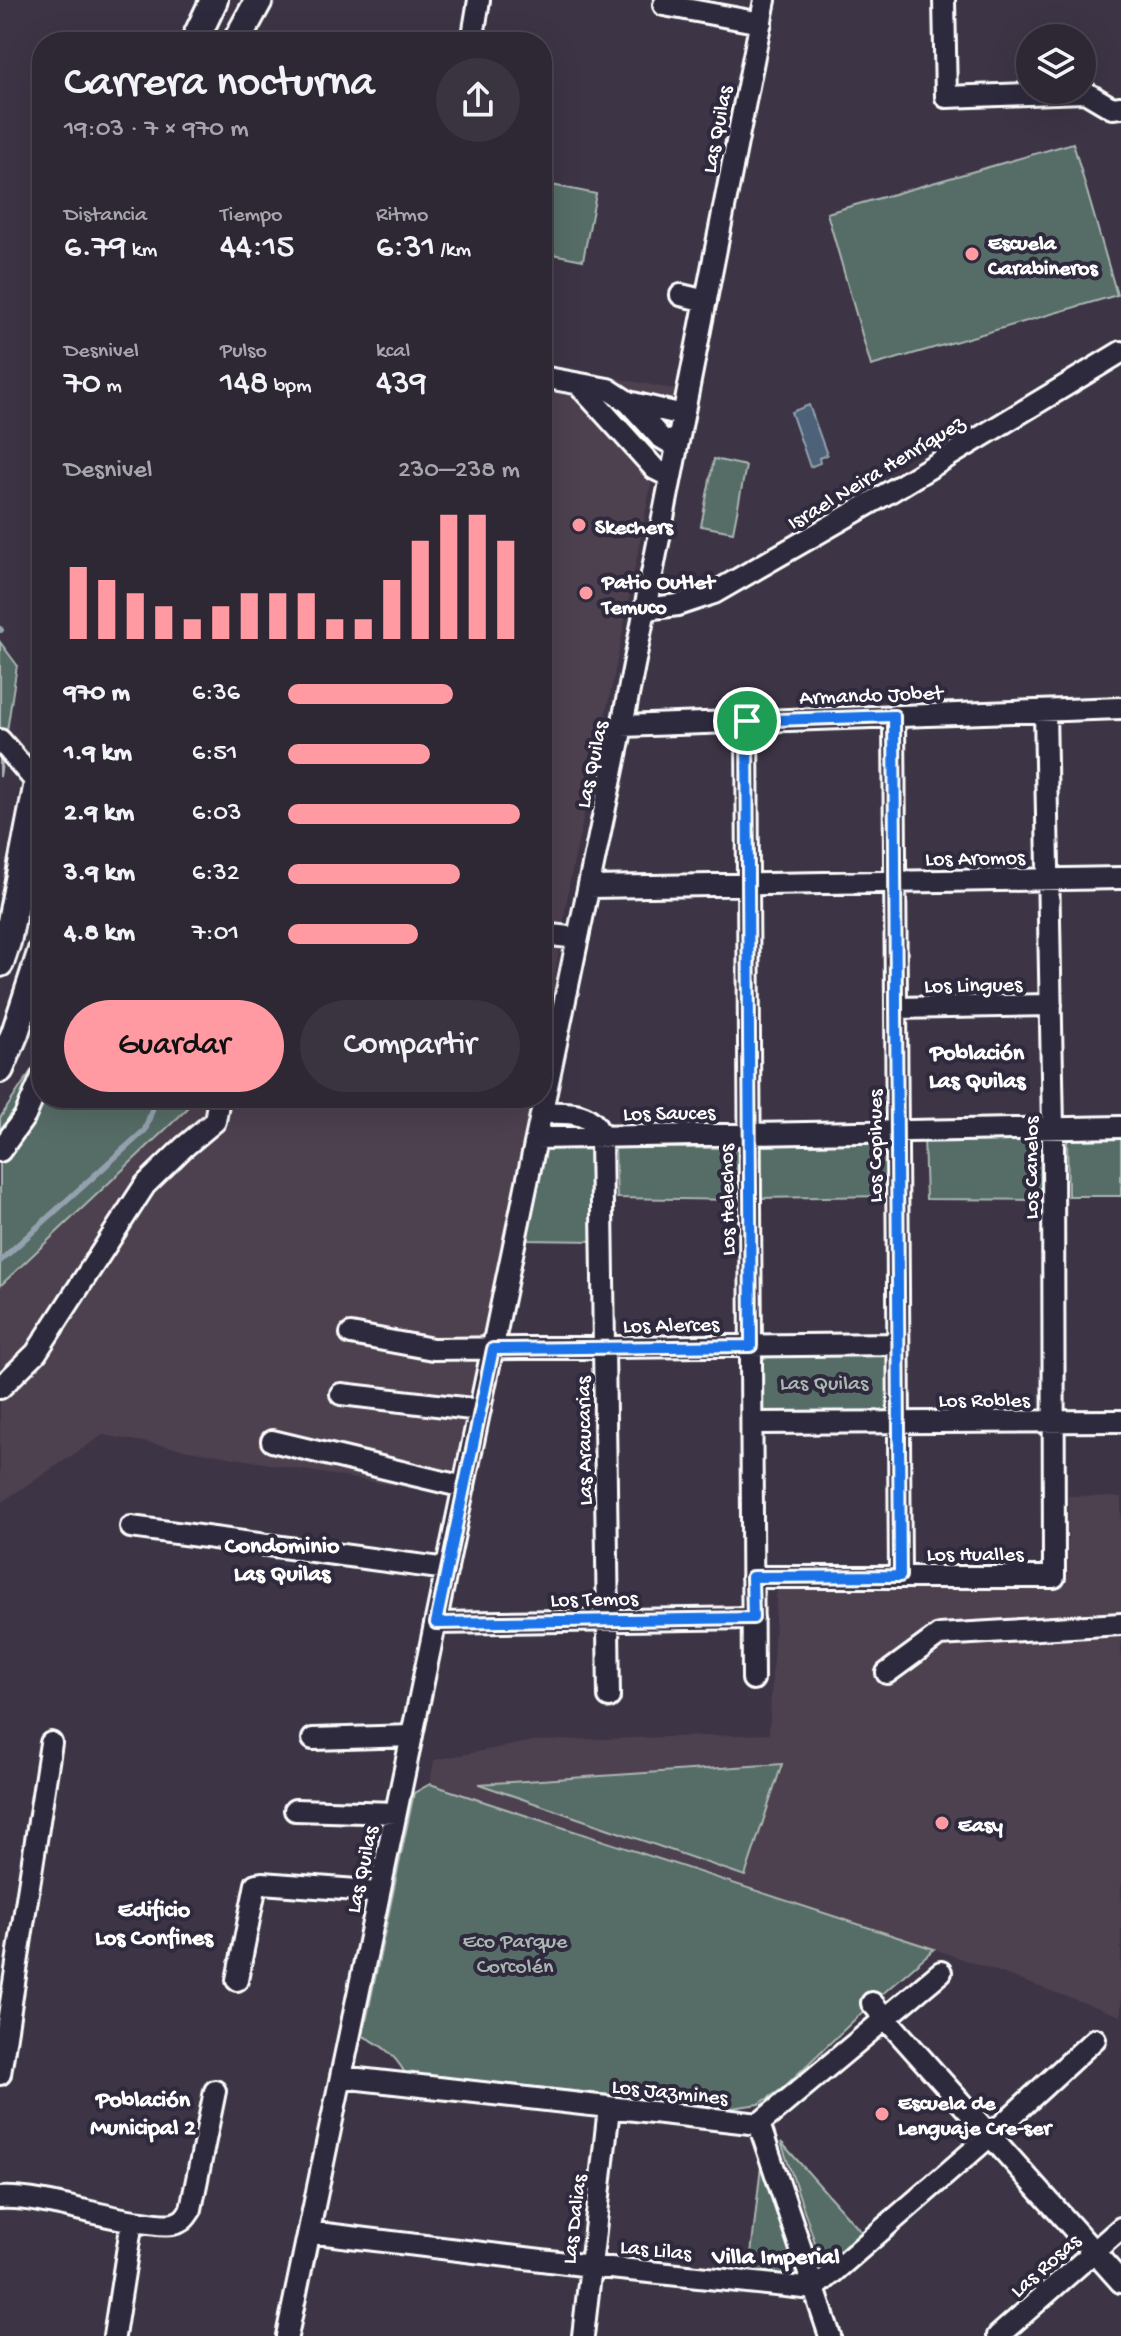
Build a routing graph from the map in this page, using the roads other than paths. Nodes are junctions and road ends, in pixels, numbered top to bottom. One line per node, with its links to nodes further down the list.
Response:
1 (214, 0): 8 (main road)
2 (259, 0): 9 (main road)
3 (479, 0): 10 (street)
4 (765, 0): 7 (street, Las Quilas)
5 (944, 0): 11 (street)
6 (664, 5): 7 (street)
7 (761, 23): 13 (street, Las Quilas)
8 (199, 32)
9 (241, 32)
10 (474, 32)
11 (1121, 107)
12 (681, 295): 13 (street)
13 (706, 301): 18 (street, Las Quilas)
14 (1121, 352): 21 (street, Israel Neira Henríquez)
15 (552, 379): 16 (street)
16 (578, 384): 17 (street); 20 (street)
17 (628, 402): 18 (street); 19 (street)
18 (683, 415): 19 (street, Las Quilas)
19 (677, 447): 20 (street, Las Quilas)
20 (671, 477): 21 (street, Las Quilas)
21 (645, 609): 26 (street, Las Quilas)
22 (1121, 708): 23 (street, Armando Jobet)
23 (1045, 711): 24 (street, Armando Jobet); 31 (street, Los Canelos)
24 (894, 716): 25 (street, Armando Jobet); 32 (street, Los Copihues)
25 (747, 721): 26 (street, Armando Jobet); 33 (street, Los Helechos)
26 (622, 726): 34 (street, Las Quilas)
27 (0, 740): 28 (street)
28 (32, 766)
29 (32, 814): 37 (main road)
30 (1121, 878): 31 (street, Los Aromos)
31 (1050, 880): 32 (street, Los Aromos); 38 (street, Los Canelos)
32 (895, 881): 33 (street, Los Aromos); 39 (street, Los Copihues)
33 (748, 884): 34 (street, Los Aromos); 50 (street, Los Helechos)
34 (589, 887): 36 (street, Las Quilas)
35 (552, 935): 36 (street)
36 (578, 938): 41 (street, Las Quilas)
37 (0, 963)
38 (1051, 1005): 39 (street, Los Lingues); 48 (street, Los Canelos)
39 (896, 1008): 49 (street, Los Copihues)
40 (32, 1009): 42 (main road)
41 (552, 1036)
42 (0, 1069)
43 (32, 1100): 53 (street)
44 (217, 1108): 59 (street)
45 (542, 1108): 46 (street, Las Quilas)
46 (542, 1113): 51 (street, Los Sauces); 52 (street, Las Quilas)
47 (1121, 1127): 48 (street, Los Sauces)
48 (1053, 1128): 49 (street, Los Sauces); 62 (street, Los Canelos)
49 (896, 1131): 50 (street, Los Sauces); 55 (street, Los Copihues)
50 (749, 1134): 51 (street, Los Sauces); 56 (street, Los Helechos)
51 (601, 1137): 52 (street, Los Sauces); 57 (street, Las Araucarias)
52 (537, 1138): 58 (street, Las Quilas)
53 (0, 1151)
54 (351, 1334): 58 (street, Los Alerces)
55 (898, 1344): 56 (street, Los Alerces); 64 (street, Los Copihues)
56 (751, 1346): 57 (street, Los Alerces); 65 (street, Los Helechos)
57 (605, 1348): 58 (street, Los Alerces); 74 (street, Las Araucarias)
58 (493, 1349): 61 (street, Las Quilas)
59 (0, 1388)
60 (341, 1394): 61 (street)
61 (480, 1410): 67 (street, Las Quilas)
62 (1052, 1421): 63 (street, Los Robles); 64 (street, Los Robles); 72 (street, Los Canelos)
63 (1121, 1421)
64 (899, 1422): 65 (street, Los Robles); 70 (street, Los Copihues)
65 (752, 1423): 71 (street, Los Helechos)
66 (272, 1441): 67 (street)
67 (464, 1487): 69 (street, Las Quilas)
68 (131, 1527): 69 (street)
69 (447, 1569): 75 (street, Las Quilas)
70 (900, 1576): 71 (street, Los Hualles); 72 (street, Los Hualles)
71 (752, 1577): 73 (street, Los Helechos)
72 (1054, 1577)
73 (753, 1618): 74 (street, Los Temos); 78 (street, Los Helechos)
74 (608, 1621): 75 (street, Los Temos); 79 (street, Las Araucarias)
75 (436, 1623): 80 (street, Las Quilas)
76 (1121, 1624): 77 (street)
77 (887, 1673)
78 (753, 1679)
79 (609, 1697)
80 (412, 1736): 81 (street); 84 (street, Las Quilas)
81 (313, 1739)
82 (51, 1743): 90 (street)
83 (295, 1810): 84 (street)
84 (396, 1813): 85 (street, Las Quilas)
85 (379, 1894): 87 (street); 91 (street, Las Quilas)
86 (941, 1972): 88 (street)
87 (237, 1980)
88 (879, 2011): 94 (street); 95 (street)
89 (1095, 2039): 95 (street)
90 (0, 2074)
91 (341, 2077): 93 (street, Los Jazmines); 99 (street, Las Quilas)
92 (215, 2091): 97 (street)
93 (609, 2108): 94 (street, Los Jazmines); 101 (street, Las Dalias)
94 (759, 2124): 103 (street)
95 (991, 2135): 100 (street); 103 (street)
96 (0, 2198): 97 (street)
97 (132, 2221): 104 (street)
98 (1121, 2228): 100 (street, Las Rosas)
99 (309, 2232): 101 (street, Las Lilas); 105 (street, Las Quilas)
100 (1094, 2252): 102 (street); 108 (street, Las Rosas)
101 (591, 2266): 103 (street, Las Lilas); 106 (street, Las Dalias)
102 (1121, 2282)
103 (814, 2289): 107 (street)
104 (114, 2336)
105 (287, 2336)
106 (583, 2336)
107 (830, 2336)
108 (998, 2336)

